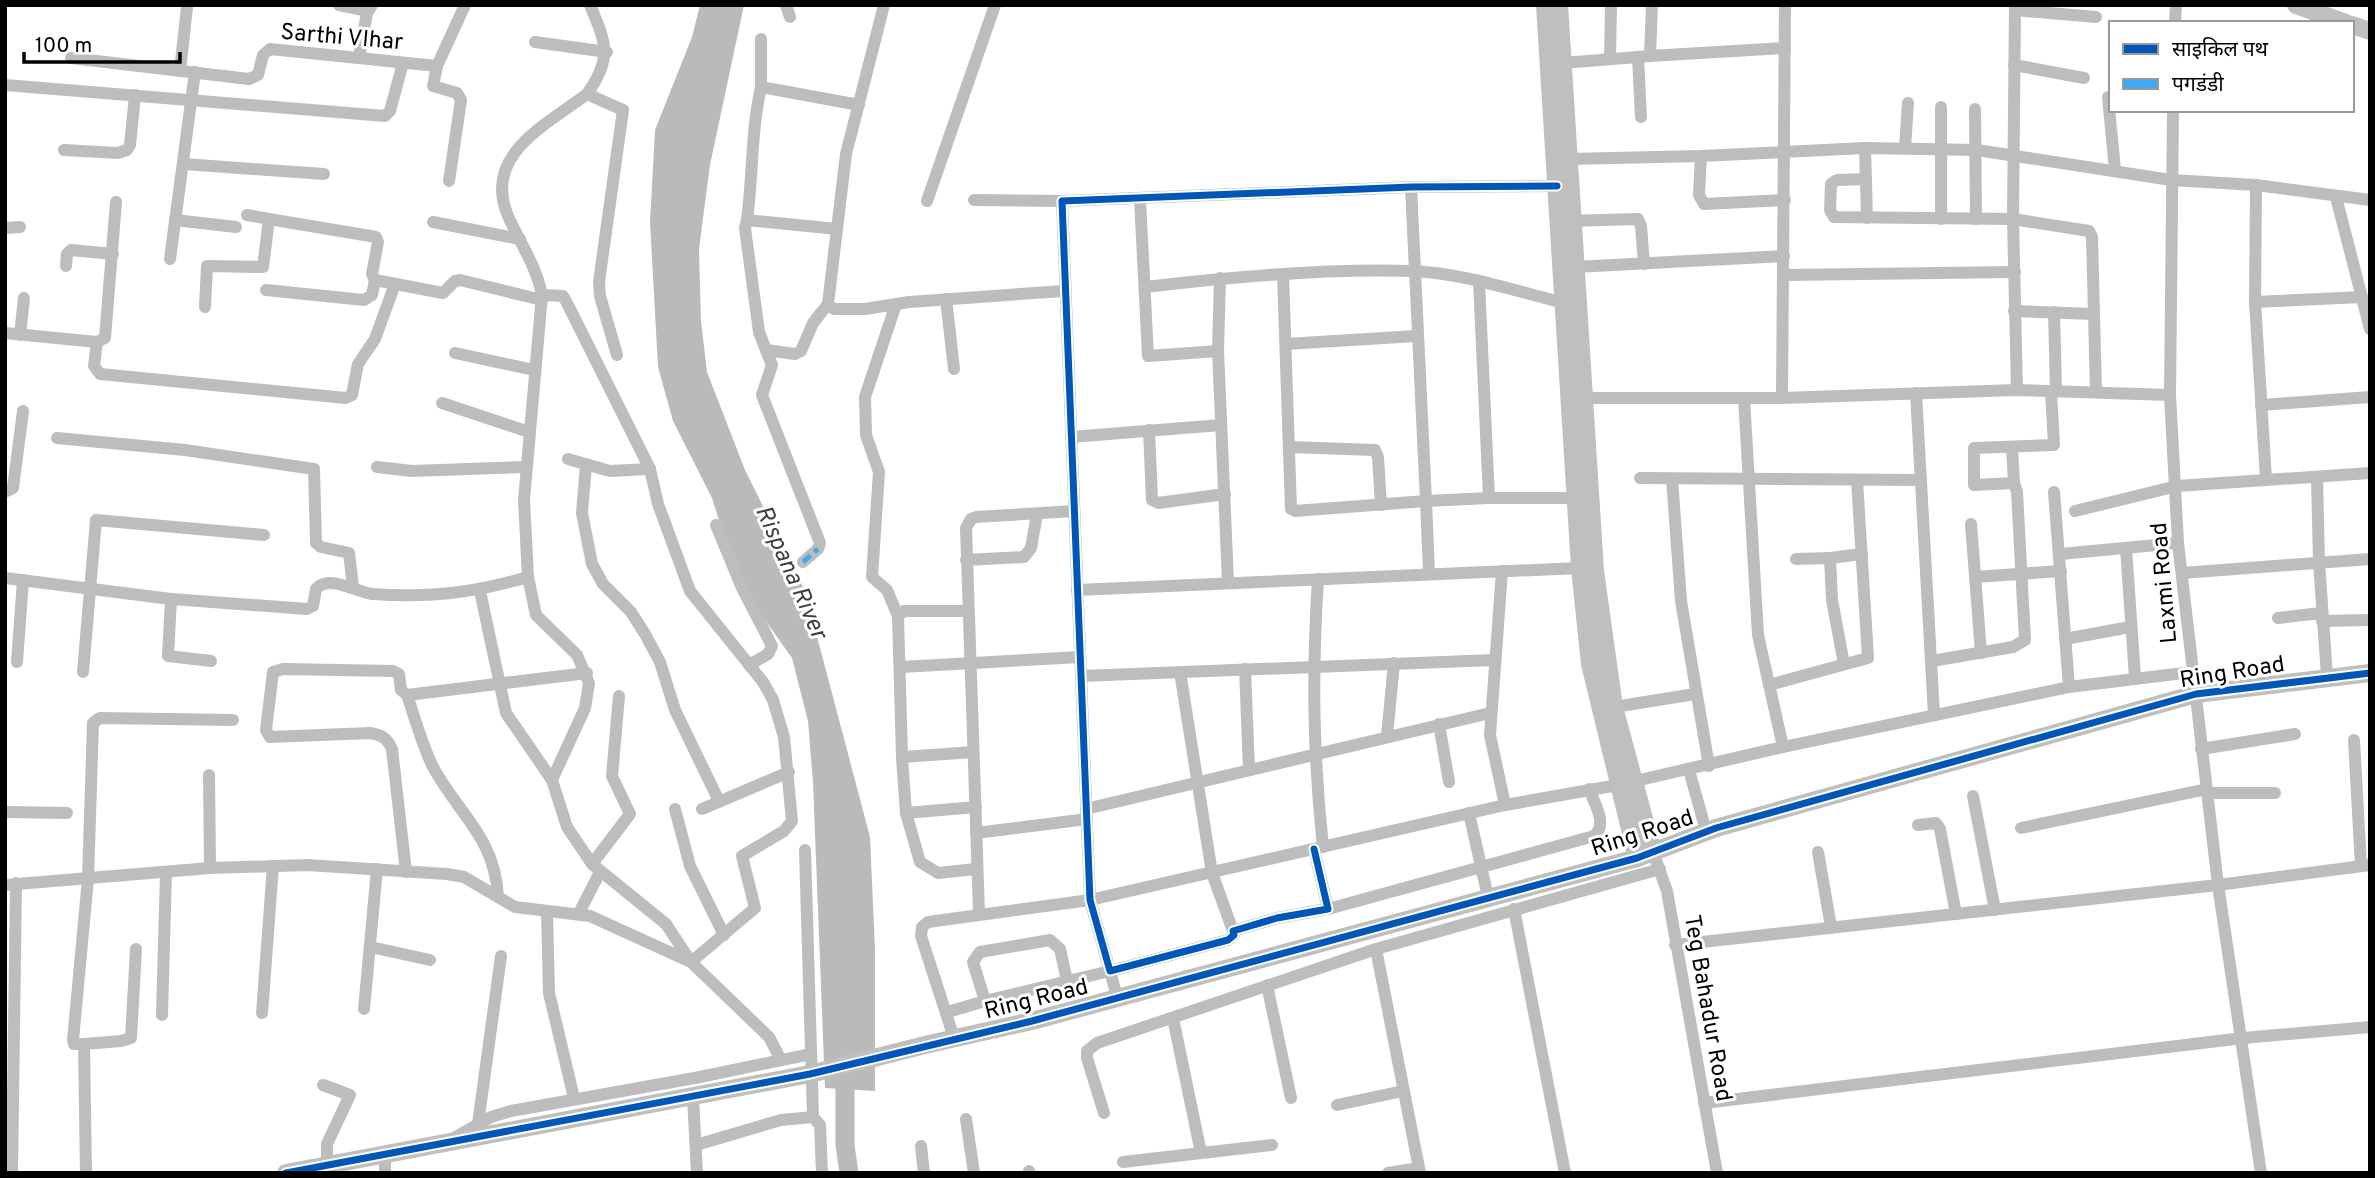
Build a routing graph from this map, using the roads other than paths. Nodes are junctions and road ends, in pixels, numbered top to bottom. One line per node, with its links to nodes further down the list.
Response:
1 (340, 5): 13 (street)
2 (465, 5): 28 (street)
3 (590, 5): 20 (street)
4 (884, 5): 39 (street)
5 (995, 5): 69 (street)
6 (1545, 5): 62 (street)
7 (1559, 5): 26 (street)
8 (1611, 5): 24 (street)
9 (1651, 5): 21 (street)
10 (1785, 5): 19 (street)
11 (2296, 5): 16 (street)
12 (187, 7): 29 (street)
13 (370, 8): 22 (street)
14 (2015, 8): 15 (street); 27 (street)
15 (2096, 17)
16 (2340, 21)
17 (761, 39): 33 (street)
18 (535, 42): 20 (street)
19 (1785, 48): 21 (street); 48 (street)
20 (607, 52): 35 (street)
21 (1644, 56): 24 (street); 45 (street)
22 (359, 57): 25 (street, Sarthi VIhar); 30 (street, Sarthi VIhar)
23 (71, 58): 29 (street, Sarthi VIhar)
24 (1610, 59): 26 (street)
25 (403, 63): 28 (street, Sarthi VIhar); 37 (street)
26 (1563, 63): 54 (street)
27 (2014, 65): 31 (street); 52 (street)
28 (437, 66): 60 (street)
29 (180, 71): 30 (street, Sarthi VIhar)
30 (195, 72): 37 (street)
31 (2084, 78)
32 (5, 85): 34 (street)
33 (761, 87): 39 (street); 79 (street)
34 (135, 94): 37 (street); 50 (street)
35 (587, 94): 86 (street); 125 (street)
36 (2108, 97): 41 (street)
37 (192, 99): 55 (street)
38 (1908, 103): 47 (street)
39 (859, 105): 85 (street)
40 (1941, 107): 49 (street)
41 (2109, 107)
42 (1975, 108): 51 (street)
43 (2109, 112): 56 (street)
44 (2173, 112): 59 (street, Laxmi Road)
45 (1641, 117)
46 (1866, 148): 47 (street); 48 (street); 58 (street)
47 (1905, 148): 49 (street)
48 (1786, 149): 53 (street); 67 (street)
49 (1939, 149): 51 (street); 75 (street)
50 (64, 150)
51 (1977, 150): 52 (street); 76 (street)
52 (2014, 153): 56 (street); 77 (street)
53 (1701, 156): 54 (street); 67 (street)
54 (1569, 159): 80 (street)
55 (184, 164): 57 (street); 78 (street)
56 (2115, 170): 59 (street)
57 (324, 174)
58 (1866, 179): 73 (street); 73 (street)
59 (2171, 180): 61 (street); 132 (street, Laxmi Road)
60 (449, 181)
61 (2256, 185): 64 (street); 108 (street)
62 (1557, 186): 63 (street); 80 (street)
63 (1410, 187): 66 (street); 93 (street)
64 (2336, 197): 68 (street); 105 (street)
65 (974, 200): 70 (street)
66 (1140, 200): 70 (street); 101 (street)
67 (1785, 200): 88 (street)
68 (2370, 200)
69 (927, 201)
70 (1062, 201): 103 (street)
71 (116, 202): 87 (street)
72 (247, 215): 74 (street)
73 (1867, 218): 75 (street)
74 (269, 219): 98 (street); 112 (street)
75 (1941, 219): 76 (street)
76 (1976, 219): 77 (street)
77 (2013, 219): 94 (street); 115 (street)
78 (176, 220): 83 (street); 89 (street)
79 (747, 220): 85 (street); 122 (street)
80 (1566, 221): 90 (street); 92 (street); 109 (street)
81 (433, 222): 86 (street)
82 (20, 227): 84 (street)
83 (236, 227)
84 (5, 228)
85 (838, 229): 110 (street)
86 (520, 239): 104 (street)
87 (113, 254): 91 (street); 120 (street)
88 (1784, 256): 90 (street); 96 (street)
89 (170, 259)
90 (1644, 264): 92 (street)
91 (66, 266)
92 (1575, 267): 134 (street)
93 (1413, 271): 95 (street); 99 (street); 119 (street)
94 (2015, 272): 96 (street); 113 (street)
95 (1283, 275): 97 (street); 121 (street)
96 (1784, 275): 136 (street)
97 (1220, 278): 101 (street); 123 (street)
98 (375, 280): 100 (street); 102 (street)
99 (1479, 282): 109 (street); 165 (street)
100 (395, 284): 104 (street); 120 (street)
101 (1145, 287): 123 (street)
102 (266, 290)
103 (1063, 291): 107 (street); 143 (street)
104 (542, 297): 127 (street); 151 (street)
105 (2362, 297): 108 (street); 116 (street)
106 (24, 298): 118 (street)
107 (946, 299): 111 (street); 126 (street)
108 (2255, 302): 138 (street)
109 (1564, 303): 134 (street)
110 (828, 304): 111 (street); 122 (street)
111 (896, 304): 203 (street)
112 (205, 307)
113 (2014, 311): 114 (street); 128 (street)
114 (2054, 312): 115 (street); 129 (street)
115 (2093, 314): 130 (street)
116 (2370, 329)
117 (5, 333): 118 (street)
118 (20, 335): 120 (street)
119 (1416, 336): 121 (street); 167 (street)
120 (97, 342)
121 (1286, 344): 145 (street)
122 (766, 350): 183 (street)
123 (1218, 351): 140 (street)
124 (455, 353): 127 (street)
125 (617, 355)
126 (954, 369)
127 (534, 370): 142 (street)
128 (2017, 390): 129 (street); 131 (street)
129 (2054, 391): 130 (street); 146 (street)
130 (2096, 392): 132 (street)
131 (1916, 393): 136 (street); 159 (street)
132 (2171, 395): 161 (street, Laxmi Road)
133 (2370, 397): 138 (street)
134 (1577, 398): 135 (street); 166 (street); 238 (street)
135 (1744, 398): 136 (street); 156 (street)
136 (1782, 398)
137 (442, 403): 142 (street)
138 (2261, 405): 157 (street)
139 (23, 411): 162 (street)
140 (1221, 425): 141 (street); 164 (street)
141 (1149, 430): 143 (street); 164 (street)
142 (529, 432): 150 (street)
143 (1071, 437): 169 (street)
144 (57, 438): 197 (street)
145 (1289, 447): 168 (street); 168 (street)
146 (2012, 447): 160 (street); 160 (street)
147 (568, 458): 148 (street)
148 (586, 465): 151 (street); 264 (street)
149 (377, 467): 150 (street)
150 (525, 467): 191 (street)
151 (650, 469): 218 (street)
152 (2370, 473): 153 (street)
153 (2317, 477): 157 (street); 184 (street)
154 (1640, 478): 155 (street)
155 (1672, 479): 156 (street); 234 (street)
156 (1748, 479): 158 (street); 232 (street)
157 (2266, 479): 161 (street)
158 (1857, 480): 159 (street); 177 (street)
159 (1920, 480): 213 (street)
160 (2014, 483): 188 (street)
161 (2177, 486): 170 (street); 175 (street, Laxmi Road)
162 (5, 492)
163 (2054, 492): 178 (street)
164 (1224, 494): 196 (street)
165 (1489, 498): 166 (street); 167 (street)
166 (1578, 498): 185 (street)
167 (1426, 501): 168 (street); 189 (street)
168 (1381, 505)
169 (1074, 511): 171 (street); 199 (street)
170 (2075, 511)
171 (1037, 514): 182 (street); 182 (street)
172 (1971, 524): 192 (street)
173 (716, 525): 218 (street)
174 (264, 535): 198 (street)
175 (2178, 543): 176 (street); 190 (street, Laxmi Road)
176 (2126, 548): 178 (street); 207 (street)
177 (1862, 554): 179 (street); 217 (street)
178 (2060, 554): 187 (street)
179 (1829, 558): 180 (street); 217 (street)
180 (1797, 559)
181 (2370, 559): 184 (street)
182 (967, 560): 202 (street)
183 (803, 562)
184 (2319, 562): 190 (street); 204 (street)
185 (1580, 568): 186 (street); 259 (street)
186 (1503, 571): 189 (street); 211 (street)
187 (2061, 571): 188 (street); 208 (street)
188 (2022, 572): 192 (street); 209 (street)
189 (1429, 573): 194 (street)
190 (2182, 573): 224 (street, Laxmi Road)
191 (528, 577): 200 (street); 225 (street)
192 (1975, 577): 209 (street)
193 (5, 579): 195 (street)
194 (1318, 579): 196 (street); 219 (street)
195 (23, 580): 198 (street); 214 (street)
196 (1228, 582): 199 (street)
197 (353, 587): 200 (street); 201 (street)
198 (90, 589): 201 (street); 222 (street)
199 (1077, 590): 210 (street)
200 (480, 591): 231 (street)
201 (171, 599): 212 (street)
202 (968, 611): 203 (street); 215 (street)
203 (898, 616): 220 (street)
204 (2322, 617): 205 (street); 206 (street); 228 (street)
205 (2278, 618)
206 (2370, 620)
207 (2130, 627): 208 (street); 229 (street)
208 (2065, 639): 233 (street)
209 (1981, 653): 213 (street)
210 (1080, 657): 215 (street); 227 (street)
211 (1494, 660): 216 (street); 239 (street)
212 (211, 661)
213 (1932, 661): 240 (street)
214 (17, 662)
215 (970, 663): 220 (street); 248 (street)
216 (1394, 663): 219 (street); 244 (street)
217 (1844, 664): 232 (street)
218 (749, 665): 254 (street)
219 (1313, 665): 221 (street); 250 (street)
220 (901, 667): 249 (street)
221 (1245, 668): 223 (street); 252 (street)
222 (83, 672)
223 (1180, 672): 227 (street); 258 (street)
224 (2192, 672): 229 (street); 237 (street, Laxmi Road)
225 (587, 673): 231 (street); 256 (street)
226 (2370, 673): 228 (street, Ring Road)
227 (1081, 676): 273 (street)
228 (2327, 676): 237 (street, Ring Road)
229 (2135, 677): 233 (street)
230 (2370, 684): 237 (street, Ring Road)
231 (500, 685): 235 (street); 256 (street)
232 (1769, 685): 246 (street)
233 (2069, 687): 240 (street)
234 (1695, 694): 238 (street); 251 (street)
235 (407, 695): 291 (street); 296 (street)
236 (619, 696): 286 (street)
237 (2197, 699): 247 (street, Laxmi Road); 276 (street, Ring Road); 278 (street, Ring Road)
238 (1614, 707): 259 (street)
239 (1490, 713): 242 (street); 265 (street)
240 (1934, 715): 246 (street)
241 (233, 720): 293 (street)
242 (1439, 724): 244 (street); 257 (street)
243 (2295, 734): 247 (street)
244 (1387, 736): 250 (street)
245 (2354, 740): 283 (street)
246 (1783, 747): 251 (street)
247 (2202, 749): 261 (street, Laxmi Road)
248 (974, 752): 249 (street); 266 (street)
249 (902, 757): 271 (street)
250 (1313, 757): 252 (street); 279 (street)
251 (1709, 766): 253 (street)
252 (1249, 770): 258 (street)
253 (1689, 770): 259 (street); 276 (street)
254 (789, 772): 264 (street); 308 (street)
255 (209, 775): 285 (street)
256 (552, 780): 286 (street)
257 (1449, 782)
258 (1195, 783): 273 (street); 292 (street)
259 (1625, 784): 260 (street); 282 (street)
260 (1589, 789): 265 (street); 289 (street)
261 (2207, 791): 262 (street); 275 (street); 295 (street, Laxmi Road)
262 (2276, 793)
263 (1973, 796): 301 (street)
264 (719, 801): 268 (street)
265 (1505, 805): 272 (street)
266 (975, 807): 271 (street); 277 (street)
267 (675, 809): 308 (street)
268 (702, 809)
269 (5, 813): 270 (street)
270 (67, 813)
271 (906, 813): 288 (street)
272 (1469, 813): 279 (street); 289 (street)
273 (1087, 814): 277 (street); 298 (street)
274 (1919, 825): 305 (street)
275 (2021, 828)
276 (1706, 831): 278 (street, Ring Road)
277 (976, 833): 288 (street)
278 (1682, 842): 282 (street, Ring Road)
279 (1318, 848): 292 (street); 299 (street)
280 (806, 850): 330 (street)
281 (1818, 852): 306 (street)
282 (1650, 860): 297 (street, Ring Road); 300 (street); 309 (street, Teg Bahadur Road)
283 (2365, 865): 295 (street)
284 (273, 866): 285 (street); 287 (street); 323 (street)
285 (210, 868): 290 (street)
286 (596, 868): 303 (street); 315 (street)
287 (377, 869): 291 (street); 310 (street)
288 (976, 869): 304 (street)
289 (1480, 870): 297 (street); 299 (street)
290 (166, 872): 293 (street); 324 (street)
291 (406, 872): 296 (street)
292 (1212, 873): 298 (street); 307 (street)
293 (88, 879): 294 (street); 329 (street)
294 (11, 884): 352 (street)
295 (2218, 885): 301 (street); 328 (street, Laxmi Road)
296 (498, 897): 302 (street)
297 (1488, 897): 319 (street, Ring Road)
298 (1090, 900): 304 (street); 316 (street)
299 (1328, 909): 307 (street)
300 (1514, 909): 312 (street); 360 (street)
301 (1995, 910): 305 (street)
302 (547, 912): 303 (street); 334 (street)
303 (579, 913): 315 (street)
304 (979, 913): 322 (street)
305 (1956, 914): 306 (street)
306 (1831, 927): 309 (street)
307 (1233, 932): 316 (street)
308 (724, 935): 315 (street)
309 (1675, 945): 337 (street, Teg Bahadur Road)
310 (371, 947): 314 (street); 321 (street)
311 (136, 948): 329 (street)
312 (1376, 949): 318 (street); 333 (street)
313 (501, 956): 342 (street)
314 (430, 960)
315 (691, 962): 331 (street)
316 (1110, 971): 317 (street); 319 (street)
317 (1067, 981): 320 (street); 320 (street)
318 (1267, 985): 325 (street); 336 (street)
319 (1117, 997): 327 (street, Ring Road)
320 (985, 1001): 322 (street)
321 (364, 1009)
322 (948, 1012): 327 (street)
323 (262, 1013)
324 (162, 1015)
325 (1173, 1018): 339 (street); 347 (street)
326 (2370, 1027): 328 (street)
327 (954, 1038): 335 (street, Ring Road, bridge)
328 (2243, 1038): 337 (street); 362 (street, Laxmi Road)
329 (84, 1044): 353 (street)
330 (811, 1054): 331 (street); 340 (street)
331 (780, 1058): 334 (street)
332 (323, 1085): 350 (street)
333 (1403, 1091): 338 (street); 351 (street)
334 (574, 1098): 342 (street)
335 (694, 1098): 343 (street, Ring Road); 344 (street)
336 (1291, 1098)
337 (1704, 1103): 361 (street, Teg Bahadur Road)
338 (1336, 1105)
339 (1104, 1113)
340 (813, 1117): 344 (street); 356 (street)
341 (966, 1119): 358 (street)
342 (478, 1124): 343 (street)
343 (444, 1143): 349 (street, Ring Road)
344 (696, 1145): 355 (street)
345 (1272, 1145): 347 (street)
346 (921, 1146): 357 (street)
347 (1201, 1153): 348 (street)
348 (1123, 1162)
349 (385, 1164): 350 (street, Ring Road)
350 (327, 1166): 354 (street, Ring Road)
351 (1419, 1170): 359 (street)
352 (12, 1173)
353 (86, 1173)
354 (286, 1173)
355 (697, 1173)
356 (822, 1173)
357 (924, 1173)
358 (974, 1173)
359 (1388, 1173)
360 (1564, 1173)
361 (1717, 1173)
362 (2261, 1173)

